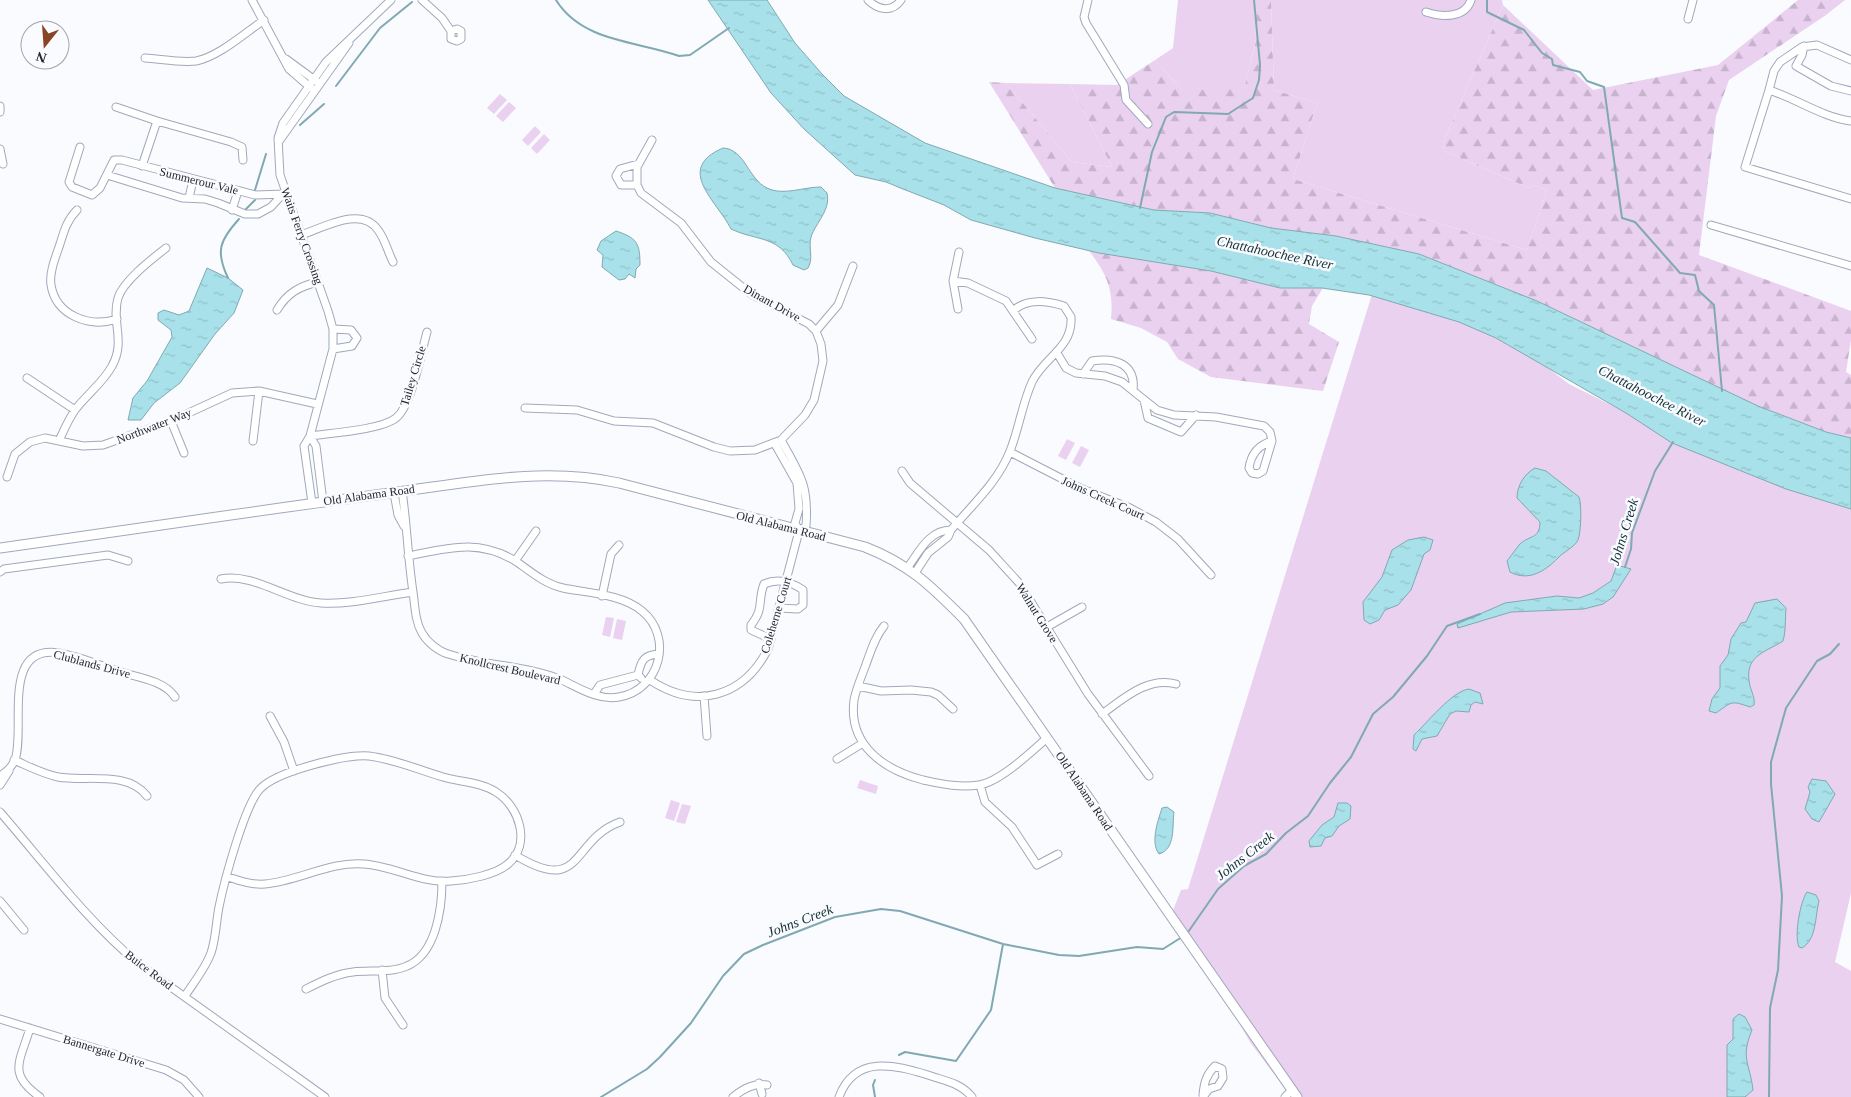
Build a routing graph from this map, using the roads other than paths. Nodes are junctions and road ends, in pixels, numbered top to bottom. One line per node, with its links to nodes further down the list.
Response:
1 (252, 0): 11 (street)
2 (391, 0): 13 (street, Waits Ferry Crossing)
3 (422, 0): 12 (street)
4 (868, 0): 5 (street)
5 (901, 0)
6 (1088, 0): 27 (street)
7 (1472, 0): 9 (street)
8 (1694, 0): 10 (street)
9 (1426, 12)
10 (1688, 19)
11 (264, 20): 15 (street); 17 (street)
12 (451, 31)
13 (355, 34): 17 (street, Waits Ferry Crossing); 18 (street, Waits Ferry Crossing)
14 (1804, 46): 16 (street); 19 (street); 21 (street)
15 (145, 58)
16 (1851, 60)
17 (311, 83): 18 (street); 20 (street); 29 (street, Waits Ferry Crossing)
18 (320, 84): 20 (street, Waits Ferry Crossing)
19 (1769, 90): 26 (street); 42 (street)
20 (315, 92): 29 (street, Waits Ferry Crossing)
21 (1851, 92)
22 (0, 106): 24 (street)
23 (116, 108): 25 (street)
24 (0, 112)
25 (157, 121): 32 (street); 35 (street)
26 (1851, 121)
27 (1148, 124)
28 (652, 140): 34 (street)
29 (278, 143): 40 (street, Waits Ferry Crossing)
30 (80, 146): 36 (street)
31 (0, 149): 33 (street)
32 (243, 160)
33 (3, 164)
34 (638, 164): 38 (street); 38 (street)
35 (142, 166): 36 (street, Summerour Vale); 37 (street, Summerour Vale)
36 (107, 175): 41 (street)
37 (193, 180): 39 (street, Summerour Vale); 41 (street)
38 (637, 185): 62 (street, Dinant Drive)
39 (238, 191): 40 (street, Summerour Vale); 44 (street)
40 (284, 195): 44 (street); 46 (street, Waits Ferry Crossing)
41 (189, 198): 44 (street)
42 (1851, 199)
43 (77, 210): 54 (street)
44 (232, 210)
45 (1712, 225): 51 (street)
46 (301, 235): 49 (street); 53 (street, Waits Ferry Crossing)
47 (166, 248): 59 (street)
48 (959, 252): 52 (street)
49 (393, 262)
50 (853, 266): 62 (street)
51 (1851, 266)
52 (953, 281): 57 (street); 58 (street)
53 (318, 282): 56 (street); 60 (street, Waits Ferry Crossing)
54 (57, 300): 55 (street); 59 (street)
55 (49, 304)
56 (277, 310)
57 (958, 310)
58 (1014, 310): 63 (street); 65 (street)
59 (117, 319): 73 (street)
60 (333, 329): 64 (street, Waits Ferry Crossing); 64 (street)
61 (427, 332): 76 (street, Tailey Circle)
62 (816, 332): 80 (street)
63 (1032, 339)
64 (333, 349): 71 (street, Waits Ferry Crossing)
65 (1057, 353): 66 (street); 82 (street)
66 (1083, 374): 68 (street); 68 (street)
67 (27, 378): 73 (street)
68 (1133, 390): 70 (street)
69 (259, 391): 71 (street, Northwater Way); 75 (street, Northwater Way); 78 (street)
70 (1144, 399): 74 (street); 74 (street)
71 (317, 404): 76 (street, Waits Ferry Crossing)
72 (525, 408): 80 (street)
73 (75, 410): 77 (street)
74 (1196, 415): 79 (street)
75 (171, 421): 77 (street, Northwater Way); 81 (street)
76 (310, 436): 86 (street); 87 (street, Waits Ferry Crossing)
77 (59, 441): 84 (street, Northwater Way)
78 (253, 441)
79 (1272, 441): 79 (street)
80 (778, 442): 88 (street); 89 (street)
81 (184, 452)
82 (1010, 452): 90 (street); 100 (street, Johns Creek Court)
83 (902, 471): 90 (street, Walnut Grove)
84 (7, 477)
85 (398, 492): 86 (main road, Old Alabama Road); 92 (main road, Old Alabama Road); 95 (street, Knollcrest Boulevard)
86 (323, 502): 87 (main road, Old Alabama Road)
87 (312, 503): 94 (main road, Old Alabama Road)
88 (799, 508): 89 (street); 92 (street)
89 (807, 509): 92 (street)
90 (957, 523): 98 (street); 108 (street, Walnut Grove)
91 (536, 531): 97 (street)
92 (799, 531): 98 (main road, Old Alabama Road); 102 (street, Coleherne Court)
93 (619, 544): 104 (street)
94 (0, 548)
95 (408, 556): 97 (street); 103 (street, Knollcrest Boulevard)
96 (128, 561): 99 (street)
97 (515, 561): 104 (street)
98 (912, 570): 122 (main road, Old Alabama Road)
99 (0, 572)
100 (1211, 575)
101 (221, 579): 103 (street)
102 (786, 581): 106 (street, Coleherne Court); 106 (street); 109 (street)
103 (413, 592): 115 (street, Knollcrest Boulevard)
104 (602, 596): 110 (street)
105 (1082, 607): 108 (street)
106 (779, 608): 109 (street, Coleherne Court)
107 (884, 626): 114 (street)
108 (1047, 627): 119 (street, Walnut Grove)
109 (771, 639): 116 (street, Coleherne Court)
110 (659, 654): 111 (street); 112 (street)
111 (638, 675): 112 (street, Coleherne Court); 115 (street)
112 (648, 681): 115 (street, Knollcrest Boulevard); 116 (street, Coleherne Court)
113 (1176, 684): 119 (street)
114 (858, 686): 118 (street); 123 (street)
115 (594, 694)
116 (704, 696): 121 (street)
117 (174, 697): 125 (street, Clublands Drive)
118 (953, 709)
119 (1102, 714): 129 (street, Walnut Grove)
120 (270, 716): 127 (street)
121 (707, 736)
122 (1047, 738): 131 (street); 148 (main road, Old Alabama Road)
123 (863, 743): 124 (street); 131 (street)
124 (836, 759)
125 (14, 760): 126 (street, Clublands Drive); 132 (street)
126 (9, 770): 128 (street, Clublands Drive); 130 (street, Clublands Drive)
127 (294, 771): 136 (street); 137 (street)
128 (0, 776)
129 (1149, 776)
130 (0, 785)
131 (980, 785): 135 (street)
132 (147, 796)
133 (0, 812): 143 (street, Buice Road)
134 (620, 822): 136 (street)
135 (1058, 854)
136 (516, 855): 138 (street)
137 (228, 877): 138 (street); 143 (street)
138 (442, 881): 141 (street)
139 (0, 902): 140 (street)
140 (24, 930)
141 (382, 970): 142 (street); 145 (street)
142 (306, 989)
143 (185, 996): 151 (street, Buice Road)
144 (0, 1019): 146 (street, Bannergate Drive)
145 (403, 1025)
146 (30, 1028): 149 (street); 150 (street, Bannergate Drive)
147 (762, 1094): 152 (street)
148 (1291, 1095)
149 (40, 1097)
150 (199, 1097)
151 (326, 1097)
152 (733, 1097)
153 (839, 1097): 154 (street)
154 (972, 1097)

